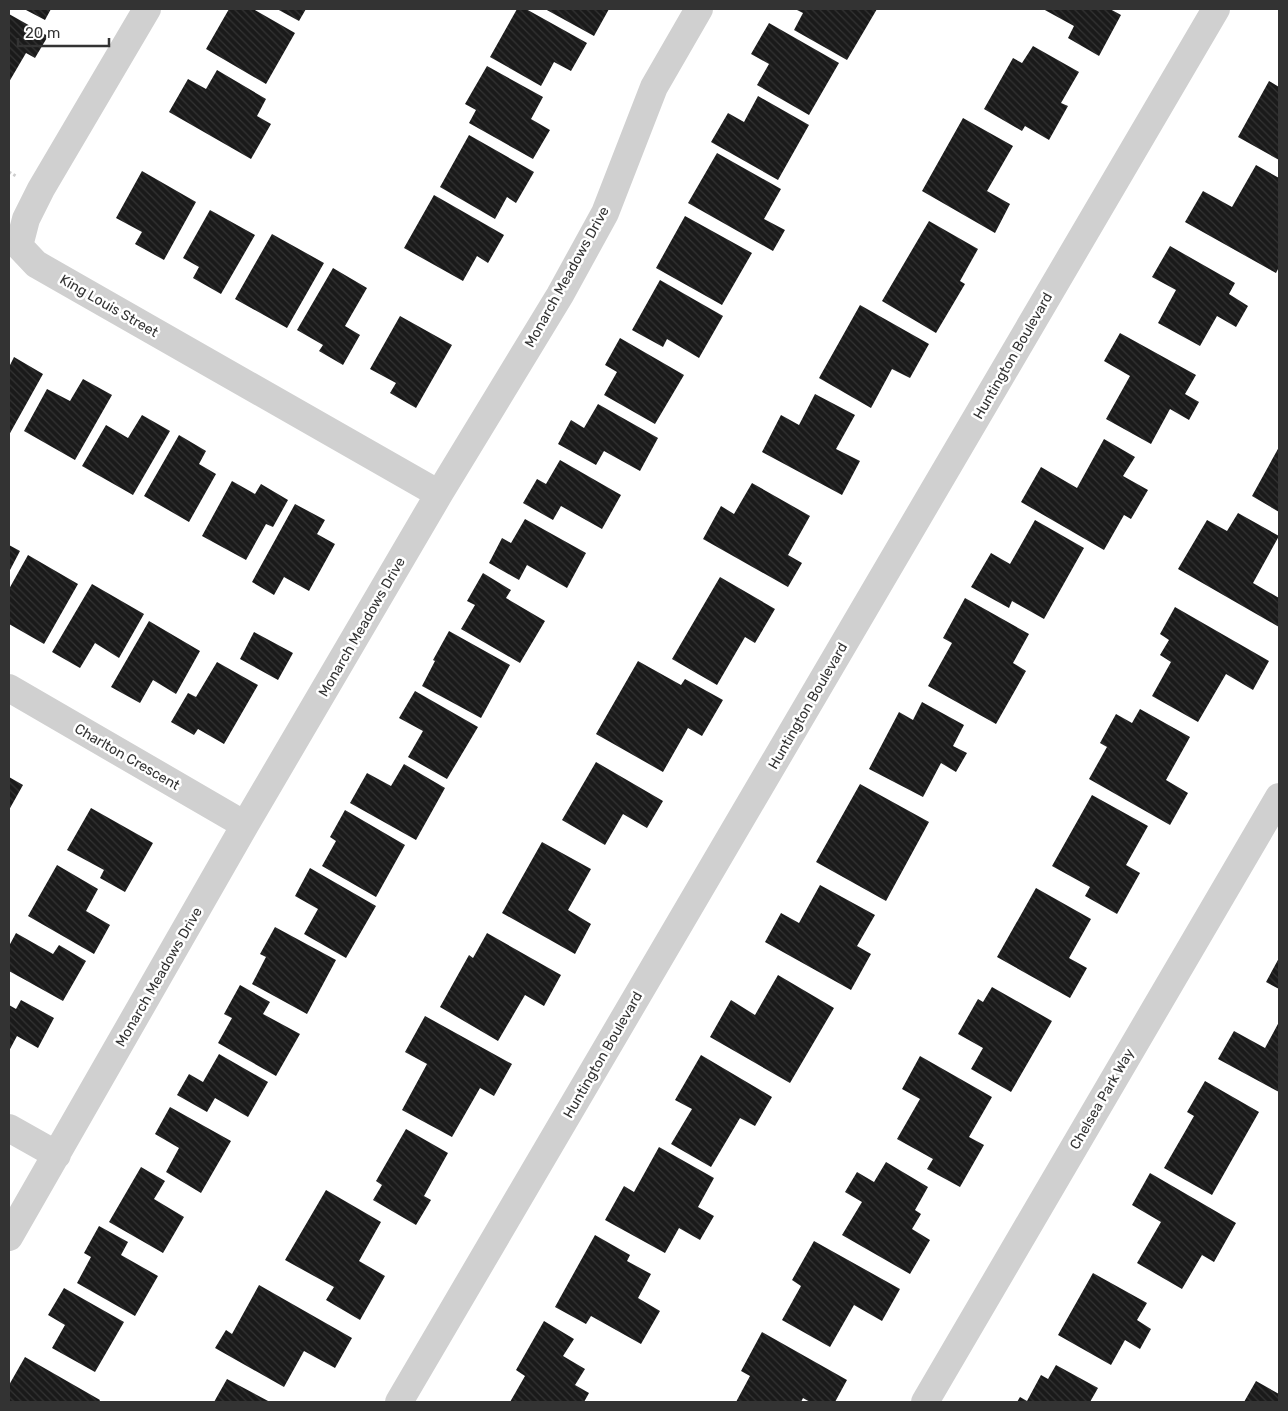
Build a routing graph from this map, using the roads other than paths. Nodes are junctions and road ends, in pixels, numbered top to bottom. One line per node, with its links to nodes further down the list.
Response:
1 (147, 9): 4 (street, King Louis Street)
2 (698, 9): 4 (street, Monarch Meadows Drive)
3 (1216, 9): 11 (street, Huntington Boulevard)
4 (439, 494): 7 (street, Monarch Meadows Drive)
5 (9, 688): 7 (street, Charlton Crescent)
6 (1279, 797): 12 (street, Chelsea Park Way)
7 (245, 826): 9 (street, Monarch Meadows Drive)
8 (9, 1128): 9 (street)
9 (57, 1155): 10 (street, Monarch Meadows Drive)
10 (9, 1237)
11 (400, 1402)
12 (925, 1402)

